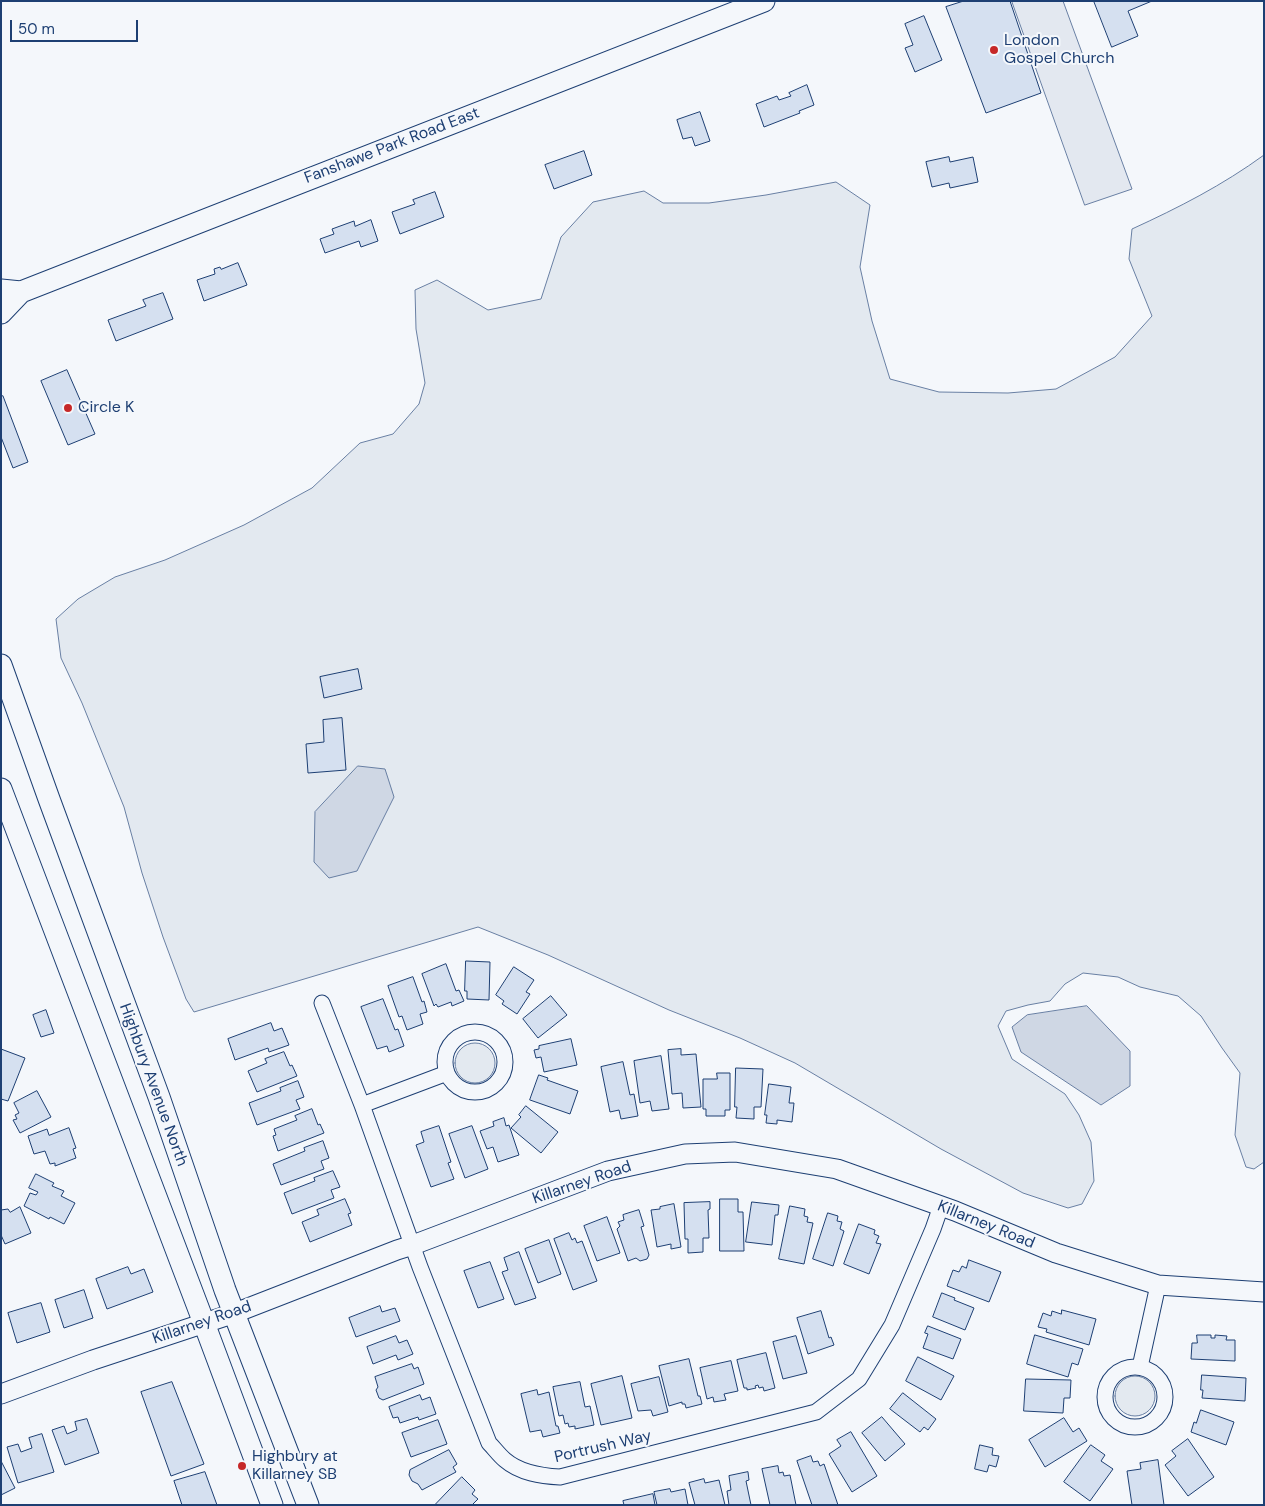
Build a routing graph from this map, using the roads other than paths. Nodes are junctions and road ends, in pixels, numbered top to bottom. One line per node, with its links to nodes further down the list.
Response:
1 (764, 1): 2 (main road, Fanshawe Park Road East)
2 (11, 291): 3 (main road, Fanshawe Park Road East)
3 (1, 313)
4 (1, 665): 13 (main road, Highbury Avenue North)
5 (1, 789): 14 (main road)
6 (322, 1003): 8 (street, Portrush Way)
7 (447, 1073): 8 (street)
8 (362, 1105): 10 (street, Portrush Way)
9 (941, 1206): 10 (street, Killarney Road); 10 (street, Portrush Way); 11 (street, Killarney Road)
10 (413, 1245): 13 (street, Killarney Road)
11 (1158, 1284): 12 (street, Killarney Road); 15 (street)
12 (1264, 1292)
13 (235, 1313): 14 (street, Killarney Road); 18 (main road, Highbury Avenue North)
14 (204, 1324): 16 (street, Killarney Road); 17 (main road)
15 (1140, 1367)
16 (1, 1394)
17 (272, 1505)
18 (308, 1505)

